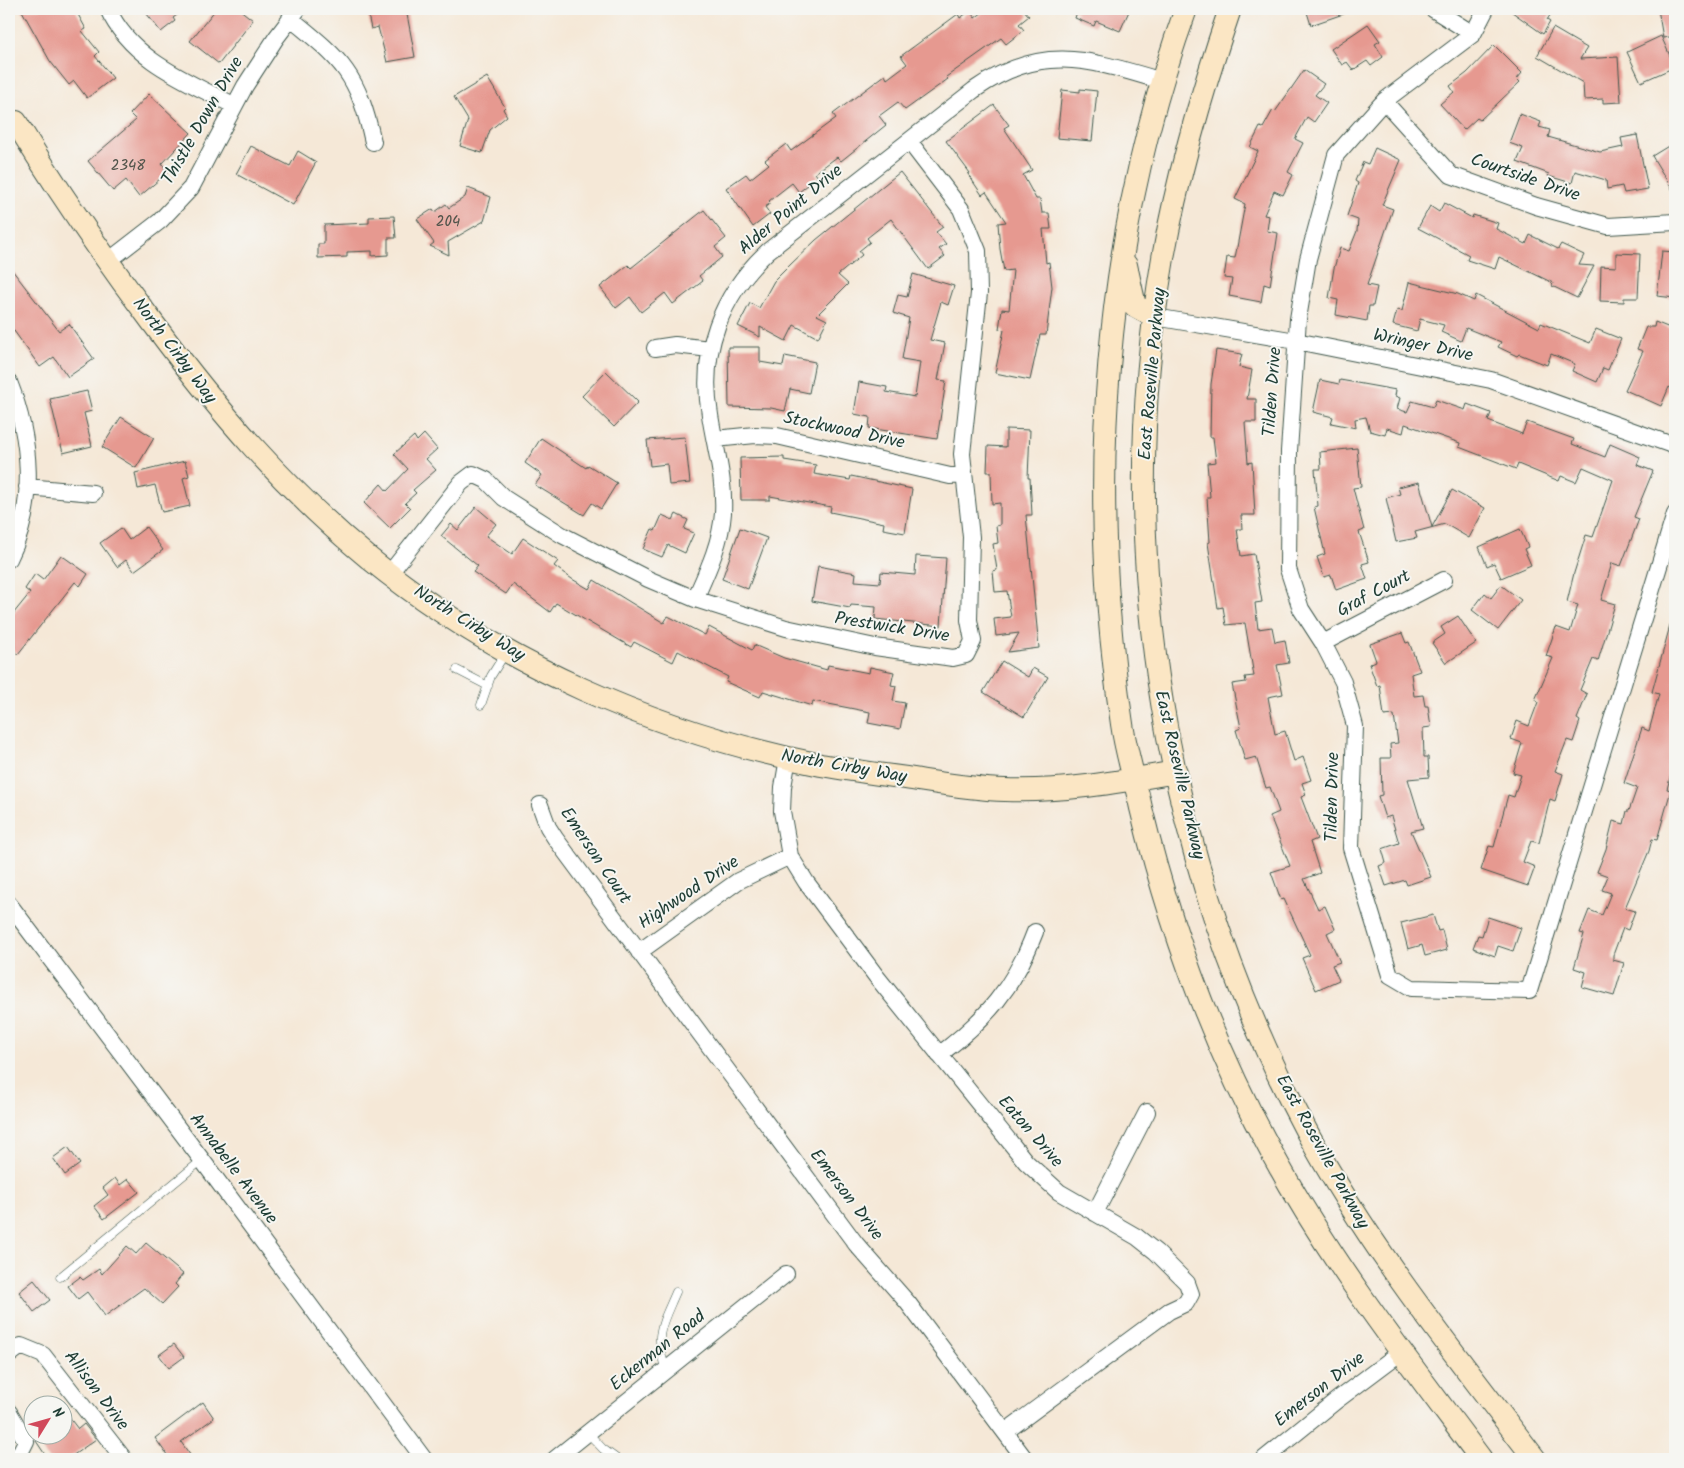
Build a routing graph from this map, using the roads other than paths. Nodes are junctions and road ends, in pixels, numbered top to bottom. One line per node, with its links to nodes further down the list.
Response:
1 (108, 9): 10 (street)
2 (1186, 9): 8 (main road)
3 (1230, 9): 17 (main road, East Roseville Parkway)
4 (1433, 9): 7 (street)
5 (1486, 9): 7 (street)
6 (294, 13): 10 (street, Thistle Down Drive); 13 (street)
7 (1473, 34): 9 (street)
8 (1162, 81): 12 (street, Alder Point Drive); 15 (main road)
9 (1384, 101): 14 (street, Courtside Drive); 18 (street, Tilden Drive)
10 (233, 105): 16 (street, Thistle Down Drive)
11 (11, 119): 16 (main road, North Cirby Way)
12 (909, 141): 20 (street, Alder Point Drive); 24 (street, Prestwick Drive)
13 (373, 142)
14 (1675, 222)
15 (1123, 249): 17 (main road); 39 (main road)
16 (107, 262): 29 (main road, North Cirby Way)
17 (1155, 317): 18 (street, Wringer Drive); 38 (main road, East Roseville Parkway)
18 (1296, 340): 23 (street, Wringer Drive); 32 (street, Tilden Drive)
19 (655, 348): 20 (street)
20 (710, 349): 22 (street, Alder Point Drive)
21 (11, 393): 25 (street)
22 (715, 439): 24 (street, Stockwood Drive); 31 (street, Alder Point Drive)
23 (1675, 446)
24 (964, 475): 31 (street, Prestwick Drive)
25 (27, 487): 26 (street); 28 (street)
26 (93, 492)
27 (1675, 514): 32 (street, Tilden Drive)
28 (9, 559)
29 (390, 574): 31 (street, Prestwick Drive); 33 (main road, North Cirby Way)
30 (1444, 580): 32 (street, Graf Court)
31 (695, 599)
32 (1323, 643)
33 (507, 650): 35 (lane); 37 (main road, North Cirby Way)
34 (457, 670): 35 (lane)
35 (488, 686): 36 (lane)
36 (481, 704)
37 (788, 758): 39 (main road, North Cirby Way); 41 (street, Eaton Drive)
38 (1176, 772): 39 (main road, North Cirby Way); 66 (main road, East Roseville Parkway)
39 (1134, 780): 52 (main road)
40 (540, 805): 44 (street, Emerson Court)
41 (790, 856): 44 (street, Highwood Drive); 45 (street, Eaton Drive)
42 (9, 904): 47 (street, Annabelle Avenue)
43 (1035, 932): 45 (street)
44 (639, 952): 56 (street, Emerson Drive)
45 (939, 1055): 48 (street, Eaton Drive)
46 (1147, 1112): 48 (street)
47 (202, 1160): 50 (lane); 60 (street, Annabelle Avenue)
48 (1094, 1213): 56 (street, Eaton Drive)
49 (786, 1274): 54 (street, Eckerman Road)
50 (60, 1277)
51 (676, 1292): 54 (lane)
52 (1401, 1352): 64 (street, Emerson Drive); 65 (main road)
53 (9, 1355): 59 (street, Allison Drive)
54 (666, 1371): 57 (street, Eckerman Road)
55 (9, 1412): 58 (street)
56 (1005, 1432): 63 (street, Emerson Drive)
57 (588, 1433): 61 (street, Eckerman Road); 62 (lane)
58 (17, 1459)
59 (124, 1459)
60 (424, 1459)
61 (555, 1459)
62 (617, 1459)
63 (1024, 1459)
64 (1264, 1459)
65 (1481, 1459)
66 (1535, 1459)

